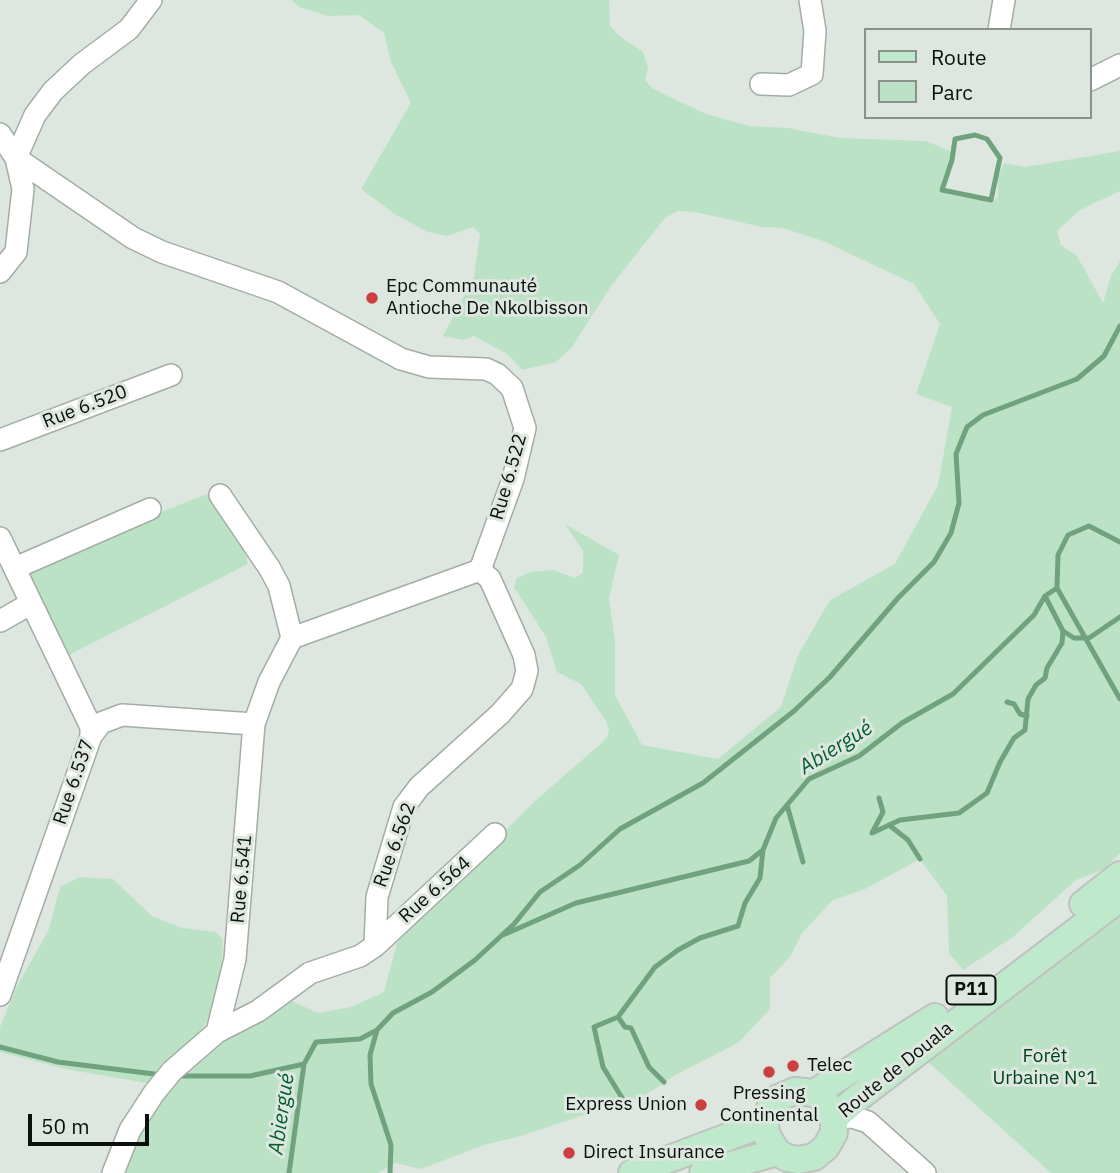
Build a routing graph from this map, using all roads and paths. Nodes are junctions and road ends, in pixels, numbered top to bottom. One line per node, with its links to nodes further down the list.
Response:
1 (151, 0): 9 (street)
2 (810, 0): 7 (street)
3 (1004, 0): 4 (street)
4 (999, 28)
5 (1120, 65): 6 (street)
6 (1092, 79)
7 (761, 84)
8 (0, 134): 9 (street)
9 (16, 158): 10 (street); 17 (street, Rue 6.522)
10 (0, 272)
11 (171, 375): 12 (street, Rue 6.520)
12 (0, 440)
13 (220, 495): 20 (street)
14 (150, 509): 16 (street)
15 (0, 538): 16 (street, Rue 6.537)
16 (15, 568): 18 (street, Rue 6.537)
17 (480, 570): 20 (street); 26 (street, Rue 6.562)
18 (30, 604): 19 (street); 22 (street, Rue 6.537)
19 (0, 621)
20 (292, 638): 21 (street)
21 (254, 724): 22 (street); 28 (street, Rue 6.541)
22 (91, 736): 27 (street, Rue 6.537)
23 (495, 834): 26 (street, Rue 6.564)
24 (1120, 875): 29 (main road, P11)
25 (1120, 898): 30 (main road, Route de Douala / P11)
26 (375, 946): 28 (street)
27 (0, 995)
28 (217, 1032): 33 (street)
29 (814, 1093): 30 (main road); 31 (main road)
30 (835, 1118): 32 (main road, Route de Douala); 36 (street)
31 (765, 1123): 32 (main road); 34 (main road)
32 (788, 1162): 35 (main road, Route de Douala)
33 (113, 1173)
34 (632, 1173)
35 (703, 1173)
36 (925, 1173)

